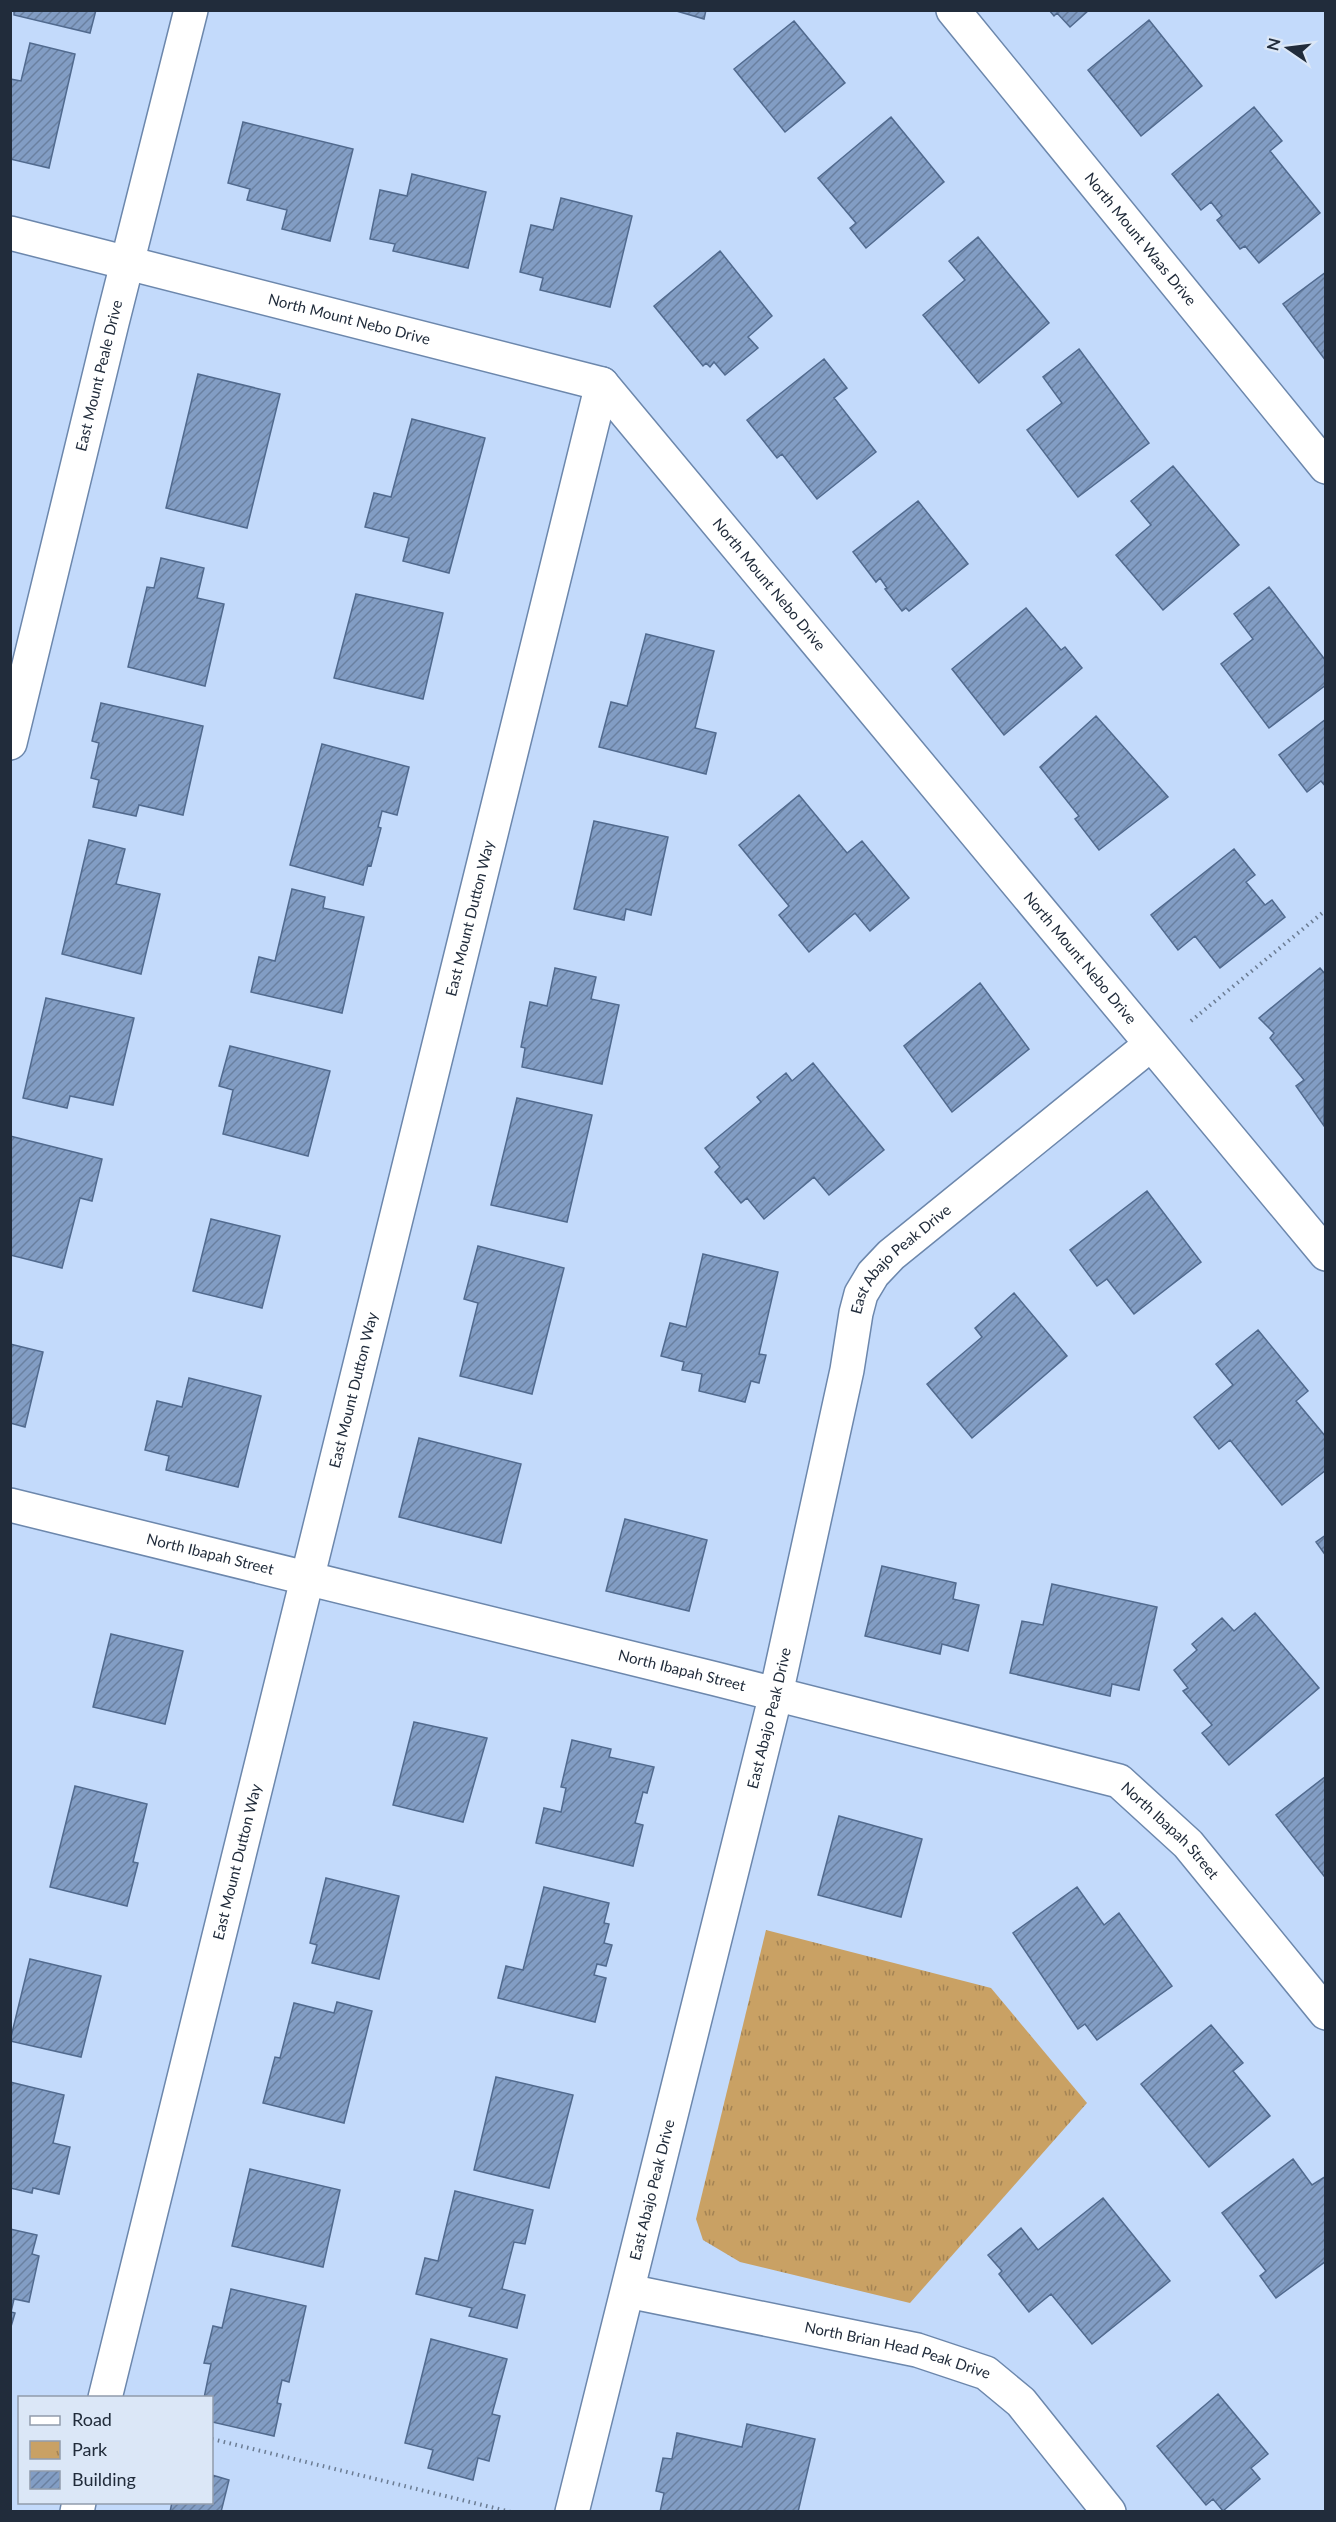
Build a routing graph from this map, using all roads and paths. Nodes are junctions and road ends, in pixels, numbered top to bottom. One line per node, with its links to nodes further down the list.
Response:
1 (191, 10): 4 (street, East Mount Peale Drive)
2 (953, 10): 6 (street, North Mount Waas Drive)
3 (10, 232): 4 (street, North Mount Nebo Drive)
4 (126, 263): 5 (street, North Mount Nebo Drive); 7 (street, East Mount Peale Drive)
5 (602, 384): 10 (street, North Mount Nebo Drive); 13 (street, East Mount Dutton Way)
6 (1326, 467)
7 (10, 743)
8 (1326, 909): 9 (path)
9 (1191, 1021)
10 (1150, 1045): 11 (street, North Mount Nebo Drive); 14 (street, East Abajo Peak Drive)
11 (1326, 1254)
12 (10, 1505): 13 (street, North Ibapah Street)
13 (306, 1580): 14 (street, North Ibapah Street); 17 (street, East Mount Dutton Way)
14 (776, 1694): 15 (street, North Ibapah Street); 16 (street, East Abajo Peak Drive)
15 (1326, 2013)
16 (628, 2290): 20 (street, East Abajo Peak Drive); 21 (street, North Brian Head Peak Drive)
17 (105, 2396)
18 (213, 2439): 19 (path)
19 (511, 2511)
20 (572, 2511)
21 (1109, 2511)

